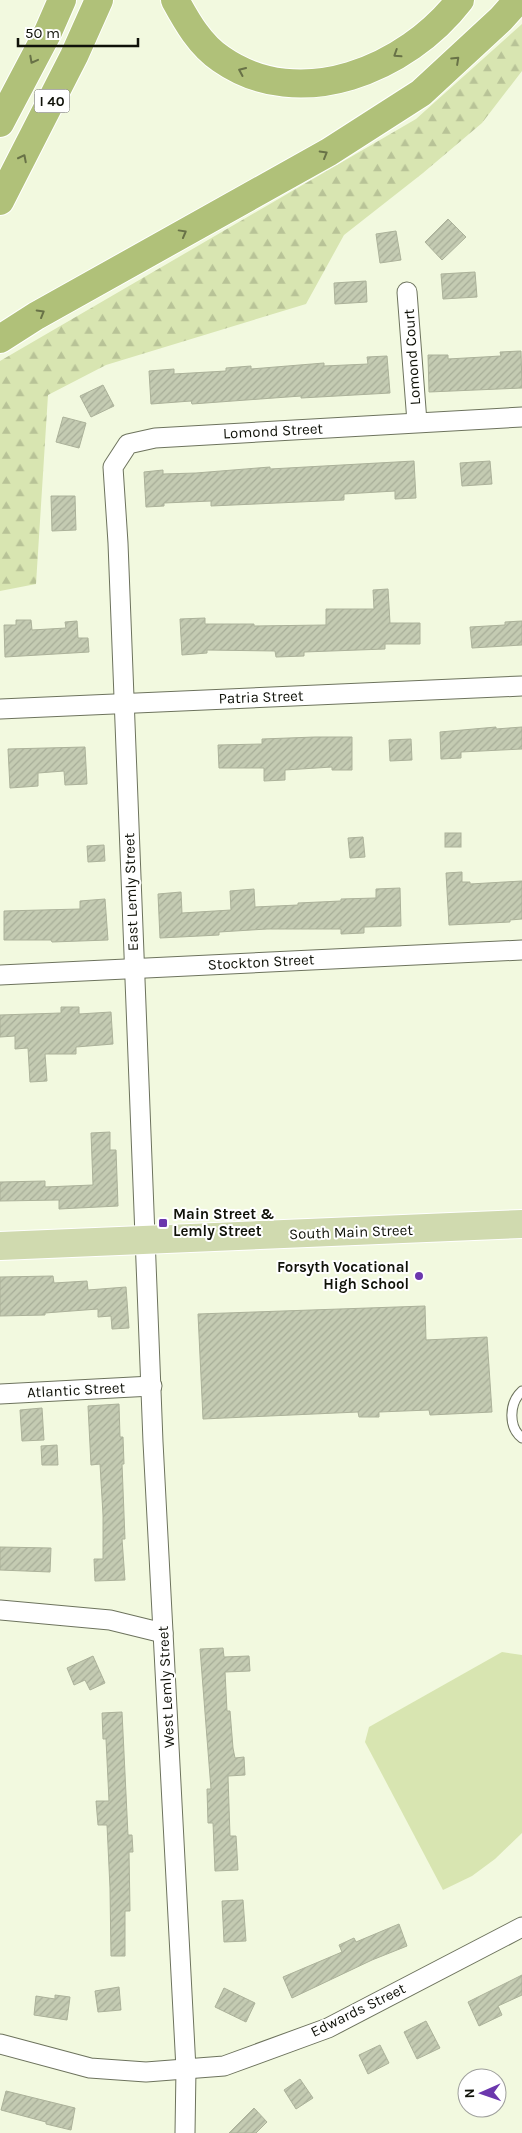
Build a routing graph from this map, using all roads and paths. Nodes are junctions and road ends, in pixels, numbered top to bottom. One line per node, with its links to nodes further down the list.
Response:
1 (62, 0): 6 (highway, I 40, one-way to 6)
2 (99, 0): 7 (highway, I 40, one-way to 2)
3 (175, 0): 4 (highway, one-way to 3)
4 (460, 0)
5 (518, 0): 9 (highway, one-way to 5)
6 (0, 123)
7 (0, 201)
8 (407, 292): 11 (street, Lomond Court)
9 (0, 339)
10 (522, 417): 11 (street, Lomond Street)
11 (417, 422): 12 (street, Lomond Street)
12 (118, 543): 14 (street, East Lemly Street)
13 (522, 686): 14 (street, Patria Street)
14 (123, 703): 15 (street, Patria Street); 17 (street, East Lemly Street)
15 (0, 708)
16 (522, 950): 17 (street, Stockton Street)
17 (134, 968): 18 (street, Stockton Street); 20 (street, East Lemly Street)
18 (0, 975)
19 (522, 1224): 20 (main road, South Main Street)
20 (146, 1240): 21 (main road, South Main Street); 22 (street, West Lemly Street)
21 (0, 1246)
22 (152, 1386): 24 (street, Atlantic Street); 27 (street, West Lemly Street)
23 (522, 1391): 25 (lane)
24 (0, 1394)
25 (522, 1438)
26 (0, 1610): 27 (street)
27 (163, 1633): 30 (street, West Lemly Street)
28 (522, 1927): 30 (street, Edwards Street)
29 (0, 2044): 30 (street, Edwards Street)
30 (186, 2069): 31 (street, West Lemly Street)
31 (185, 2133)

